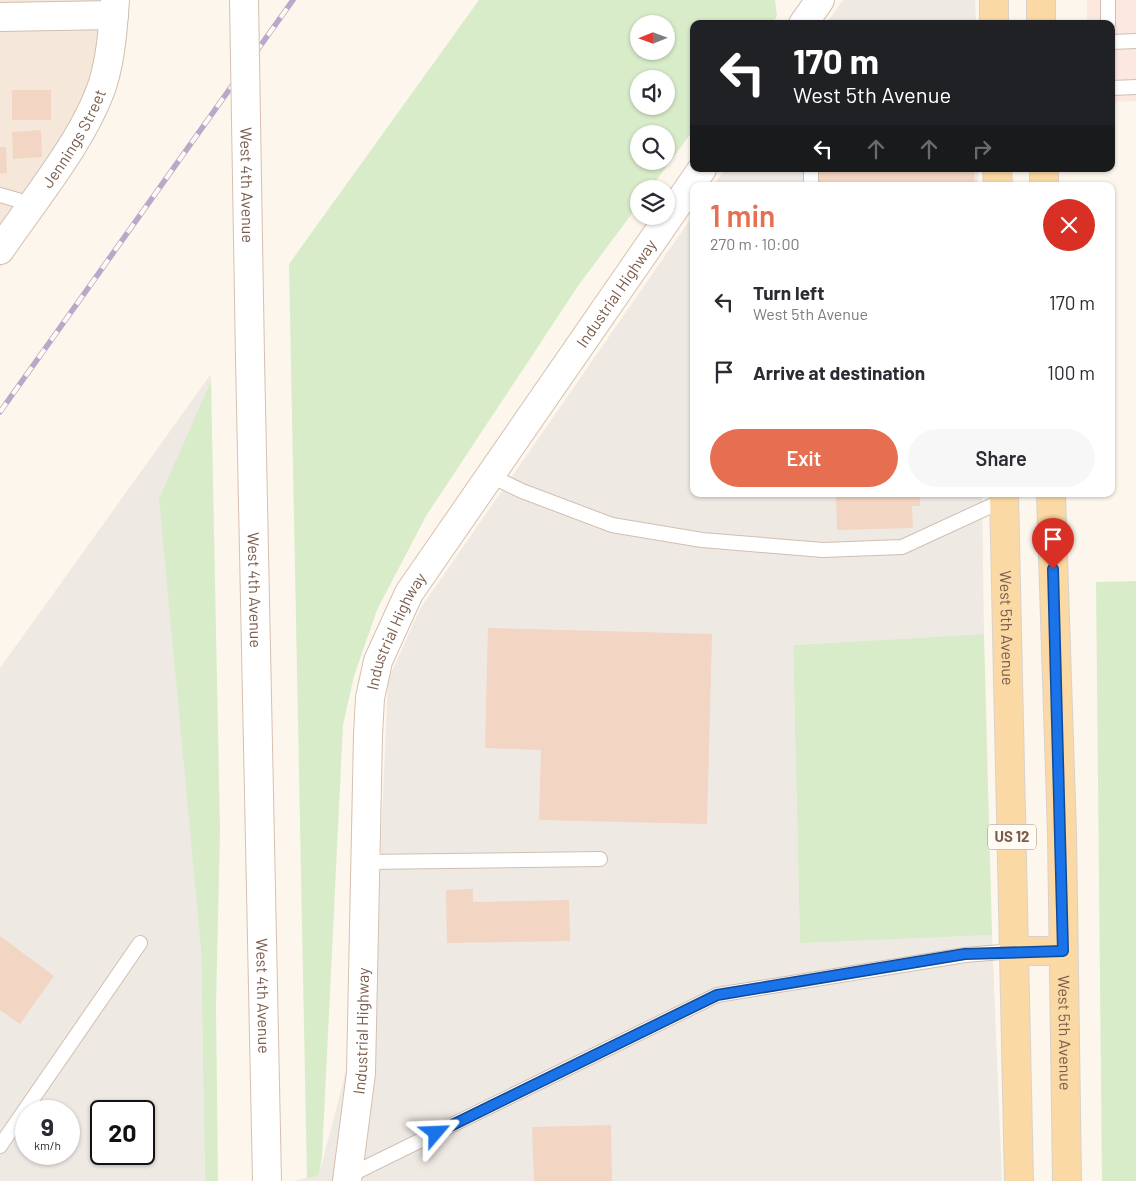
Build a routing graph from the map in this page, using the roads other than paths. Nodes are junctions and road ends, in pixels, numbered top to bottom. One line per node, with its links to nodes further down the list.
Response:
1 (244, 0): 28 (street, West 4th Avenue, bridge)
2 (994, 0): 7 (main road)
3 (1041, 0): 8 (main road)
4 (1108, 0): 9 (lane)
5 (114, 7): 6 (street); 16 (street, Jennings Street)
6 (0, 17)
7 (994, 20)
8 (1041, 20)
9 (1108, 20)
10 (1136, 41): 11 (lane)
11 (1115, 42)
12 (1136, 87): 13 (lane)
13 (1115, 88)
14 (690, 186): 18 (street, Industrial Highway)
15 (0, 195): 16 (lane)
16 (31, 204): 17 (street, Jennings Street)
17 (0, 250)
18 (489, 474): 19 (lane); 22 (street, Industrial Highway)
19 (1004, 497): 24 (main road, West 5th Avenue / US 12)
20 (1051, 497): 25 (main road, West 5th Avenue)
21 (600, 859): 22 (lane)
22 (365, 862): 27 (street, Industrial Highway)
23 (140, 943): 26 (lane)
24 (1014, 951): 25 (main road); 27 (lane); 29 (main road, West 5th Avenue / US 12)
25 (1063, 951): 30 (main road, West 5th Avenue)
26 (0, 1146)
27 (347, 1179)
28 (267, 1181)
29 (1019, 1181)
30 (1067, 1181)

